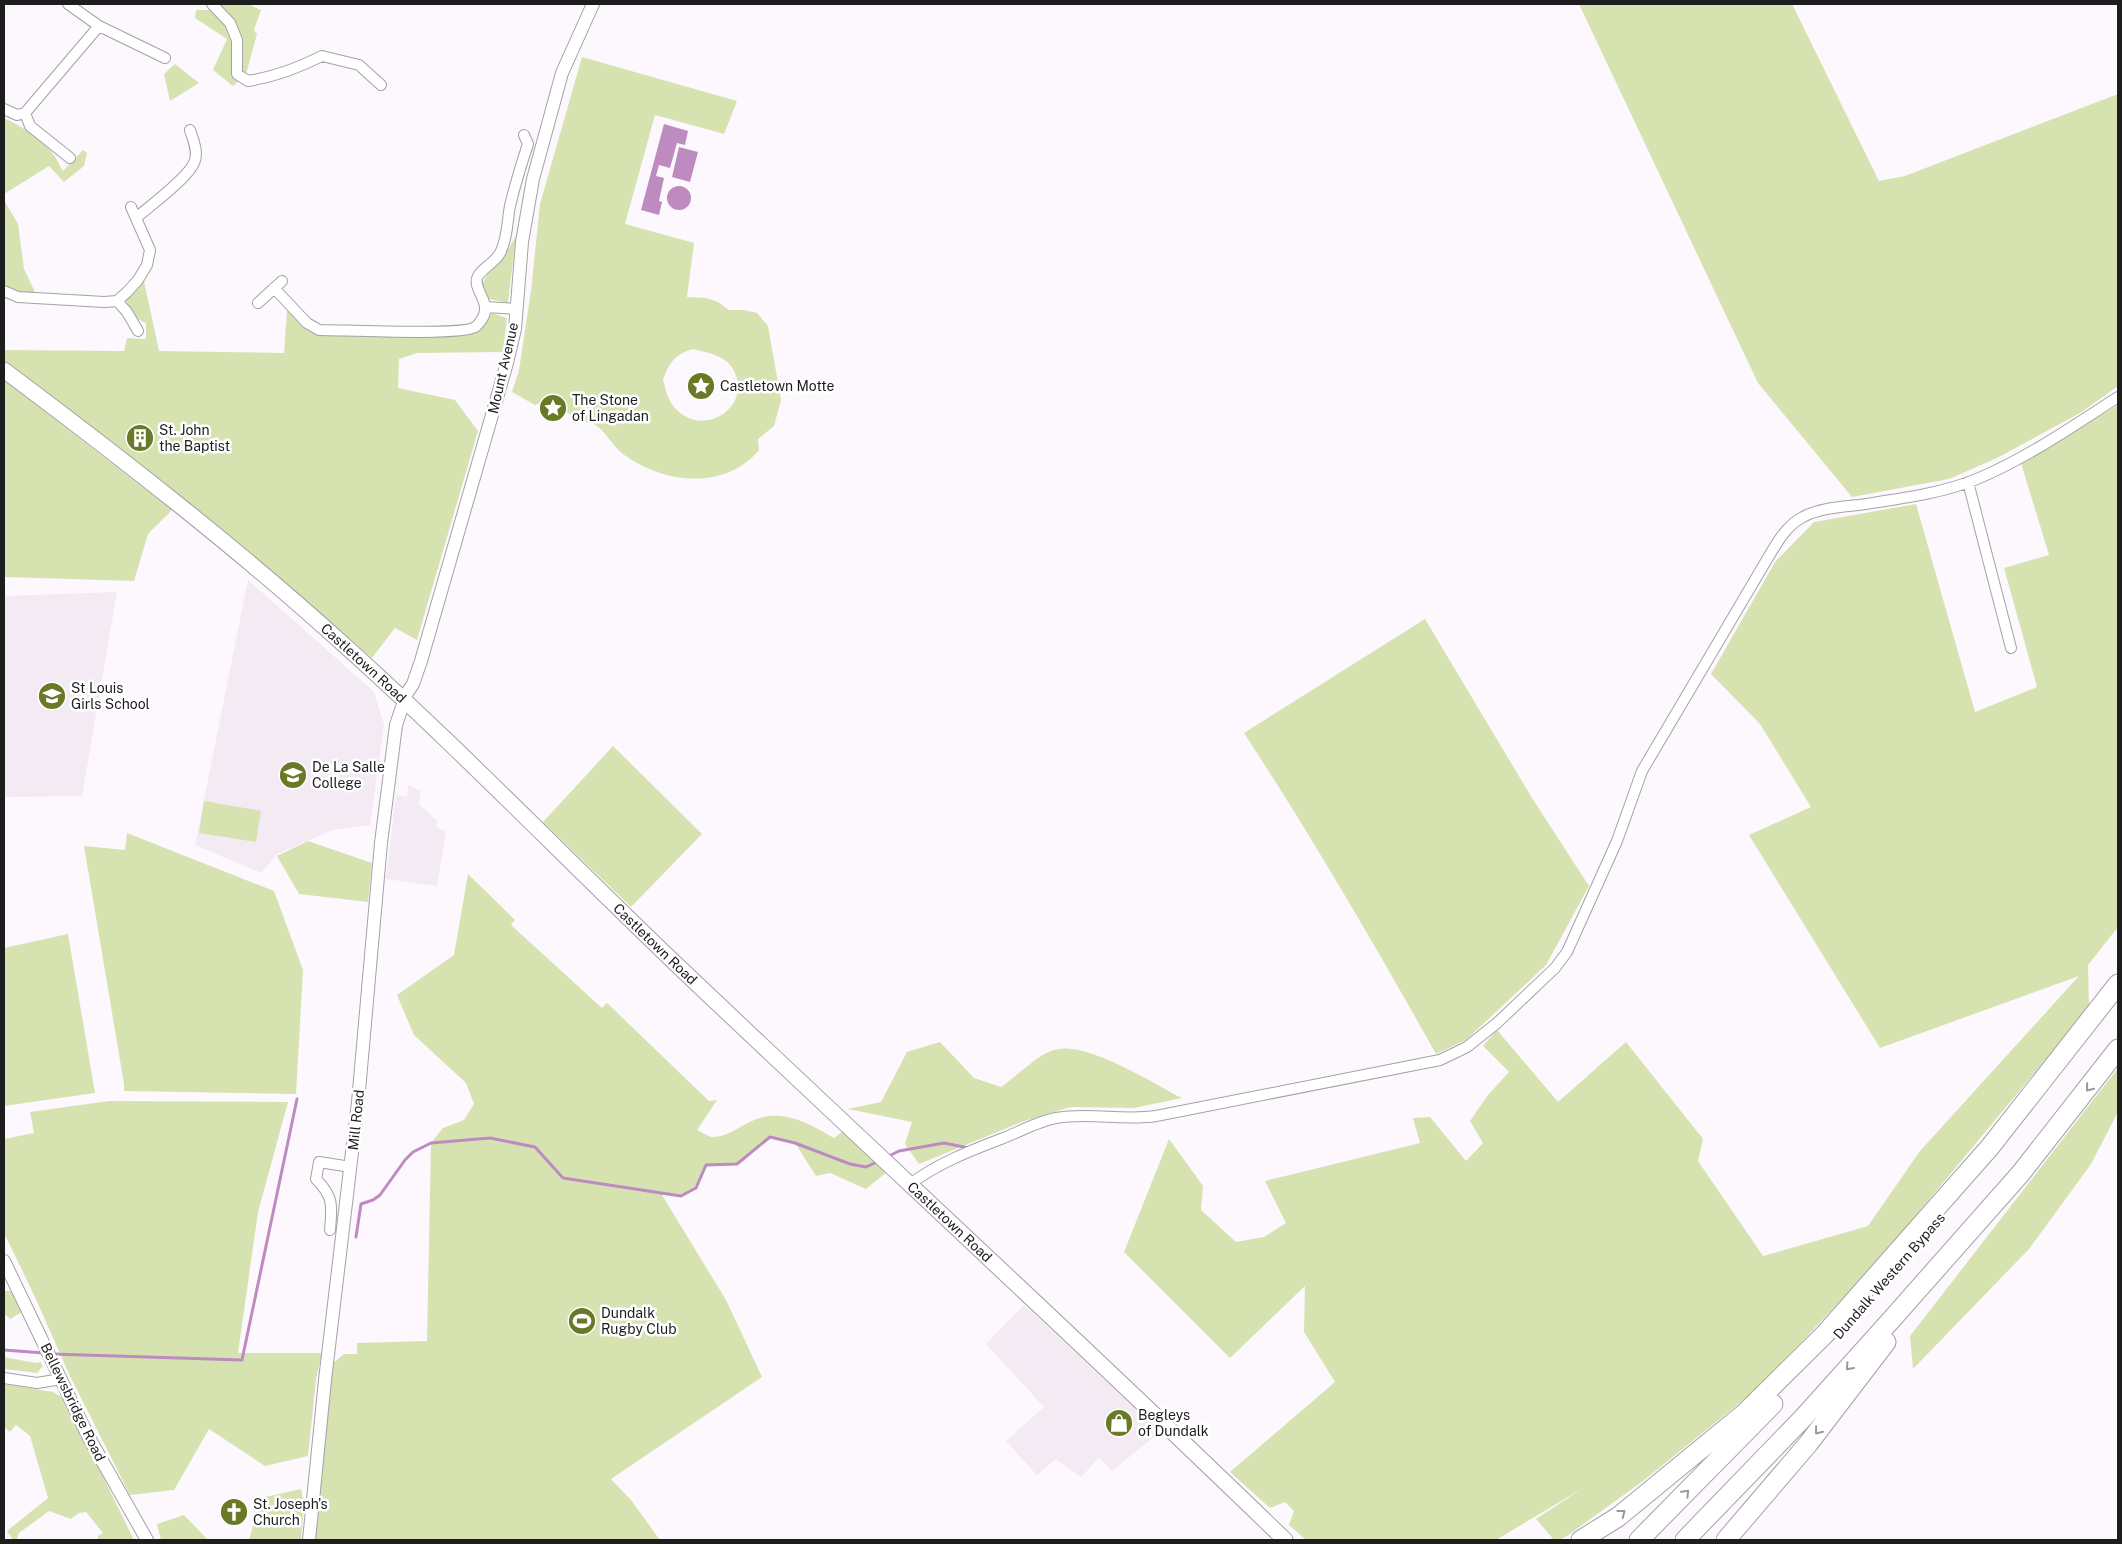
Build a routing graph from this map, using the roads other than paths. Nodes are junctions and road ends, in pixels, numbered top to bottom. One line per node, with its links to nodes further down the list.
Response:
1 (68, 4): 4 (street)
2 (212, 4): 6 (street)
3 (593, 4): 16 (street, Mount Avenue)
4 (99, 26): 5 (street); 8 (street)
5 (165, 58)
6 (381, 85)
7 (4, 109): 8 (street)
8 (25, 113): 11 (street)
9 (190, 130): 13 (street)
10 (524, 136): 15 (street)
11 (70, 158)
12 (4, 292): 13 (street)
13 (117, 300): 17 (street)
14 (258, 303): 15 (street)
15 (486, 307): 16 (street)
16 (516, 309): 22 (street, Mount Avenue)
17 (138, 331)
18 (4, 370): 22 (main road, Castletown Road)
19 (2118, 397): 20 (street)
20 (1968, 482): 21 (street); 28 (street)
21 (2011, 648)
22 (404, 701): 26 (street, Mill Road); 28 (main road, Castletown Road)
23 (2118, 984): 37 (highway, one-way to 23)
24 (2118, 994): 38 (highway, Dundalk Western Bypass, one-way to 24)
25 (2118, 1049): 27 (highway, one-way to 27)
26 (351, 1167): 29 (street); 35 (street, Mill Road)
27 (2021, 1173): 39 (highway, one-way to 39); 40 (highway, one-way to 40)
28 (910, 1184): 36 (main road, Castletown Road)
29 (330, 1230)
30 (4, 1261): 31 (street, Bellewsbridge Road)
31 (9, 1284): 33 (street, Bellewsbridge Road)
32 (4, 1378): 33 (street)
33 (61, 1379): 34 (street, Bellewsbridge Road)
34 (146, 1540)
35 (309, 1540)
36 (1285, 1540)
37 (1581, 1540)
38 (1639, 1540)
39 (1685, 1540)
40 (1726, 1540)

